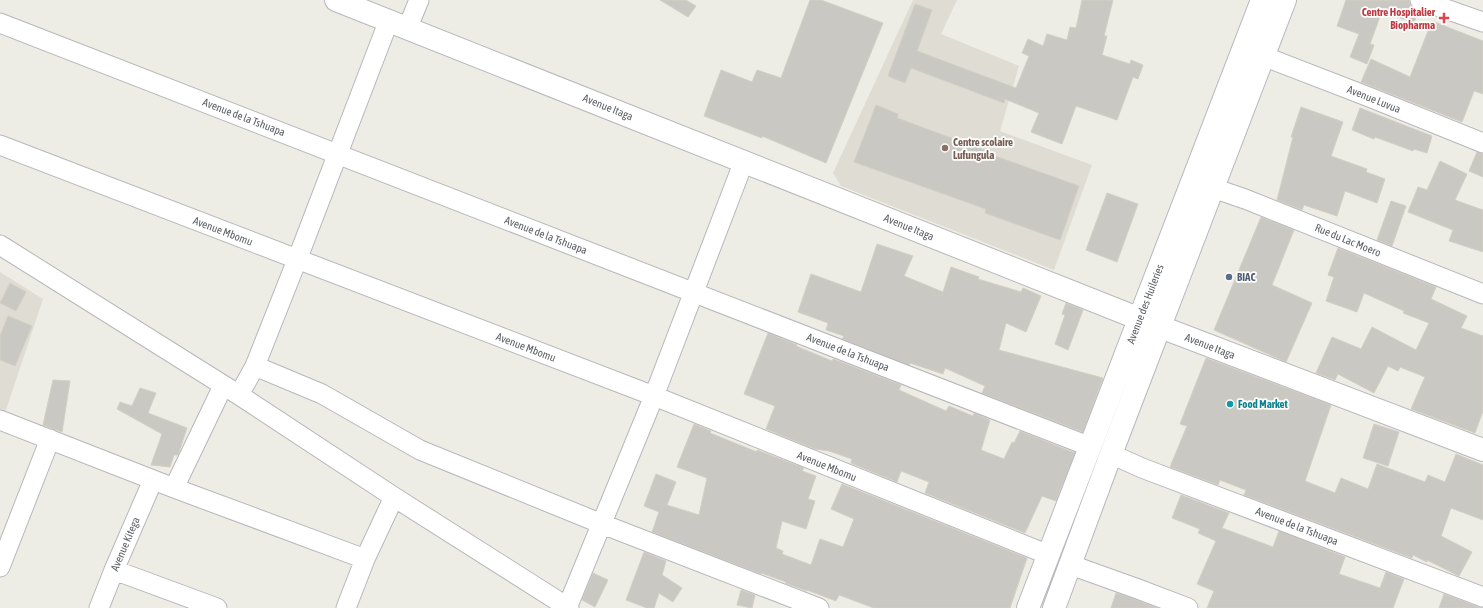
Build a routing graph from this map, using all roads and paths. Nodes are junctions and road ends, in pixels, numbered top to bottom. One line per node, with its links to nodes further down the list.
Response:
1 (336, 0): 8 (main road, Avenue Itaga)
2 (418, 0): 8 (street)
3 (1262, 0): 9 (main road, Avenue des Huileries)
4 (1285, 0): 10 (main road, Avenue des Huileries)
5 (1420, 0): 6 (street)
6 (1483, 22)
7 (0, 23): 13 (street, Avenue de la Tshuapa)
8 (398, 24): 13 (street); 14 (main road, Avenue Itaga)
9 (1243, 49): 10 (street, Avenue Luvua); 20 (main road, Avenue des Huileries)
10 (1264, 57): 11 (street, Avenue Luvua); 15 (main road, Avenue des Huileries)
11 (1483, 143)
12 (0, 145): 17 (street, Avenue Mbomu)
13 (338, 154): 17 (street); 18 (street, Avenue de la Tshuapa)
14 (744, 161): 18 (street); 20 (main road, Avenue Itaga)
15 (1213, 188): 19 (street, Rue du Lac Moero); 21 (main road, Avenue des Huileries)
16 (0, 245): 23 (street)
17 (298, 260): 22 (street); 24 (street, Avenue Mbomu)
18 (693, 292): 24 (street); 27 (street, Avenue de la Tshuapa)
19 (1483, 294)
20 (1140, 318): 21 (main road, Avenue Itaga); 27 (main road, Avenue des Huileries)
21 (1161, 327): 28 (main road, Avenue Itaga); 29 (main road, Avenue des Huileries)
22 (256, 366): 23 (street); 33 (street)
23 (231, 391): 31 (street); 32 (street)
24 (654, 396): 33 (street); 34 (street, Avenue Mbomu)
25 (0, 420): 26 (street)
26 (50, 440): 30 (street); 37 (street)
27 (1091, 447): 34 (main road, Avenue des Huileries)
28 (1483, 450)
29 (1111, 454): 36 (main road, Avenue des Huileries); 39 (street, Avenue de la Tshuapa)
30 (153, 480): 31 (street); 38 (street, Avenue Kitega)
31 (174, 488): 35 (street)
32 (394, 497): 35 (street); 43 (street)
33 (602, 524): 43 (street); 44 (street)
34 (1049, 555): 45 (main road, Avenue des Huileries)
35 (365, 559): 42 (street)
36 (1071, 565): 46 (main road, Avenue des Huileries); 47 (street)
37 (0, 567)
38 (114, 570): 40 (street, Avenue Kitega); 41 (street)
39 (1483, 597)
40 (99, 608)
41 (218, 608)
42 (346, 608)
43 (568, 608)
44 (819, 608)
45 (1028, 608)
46 (1054, 608)
47 (1188, 608)

